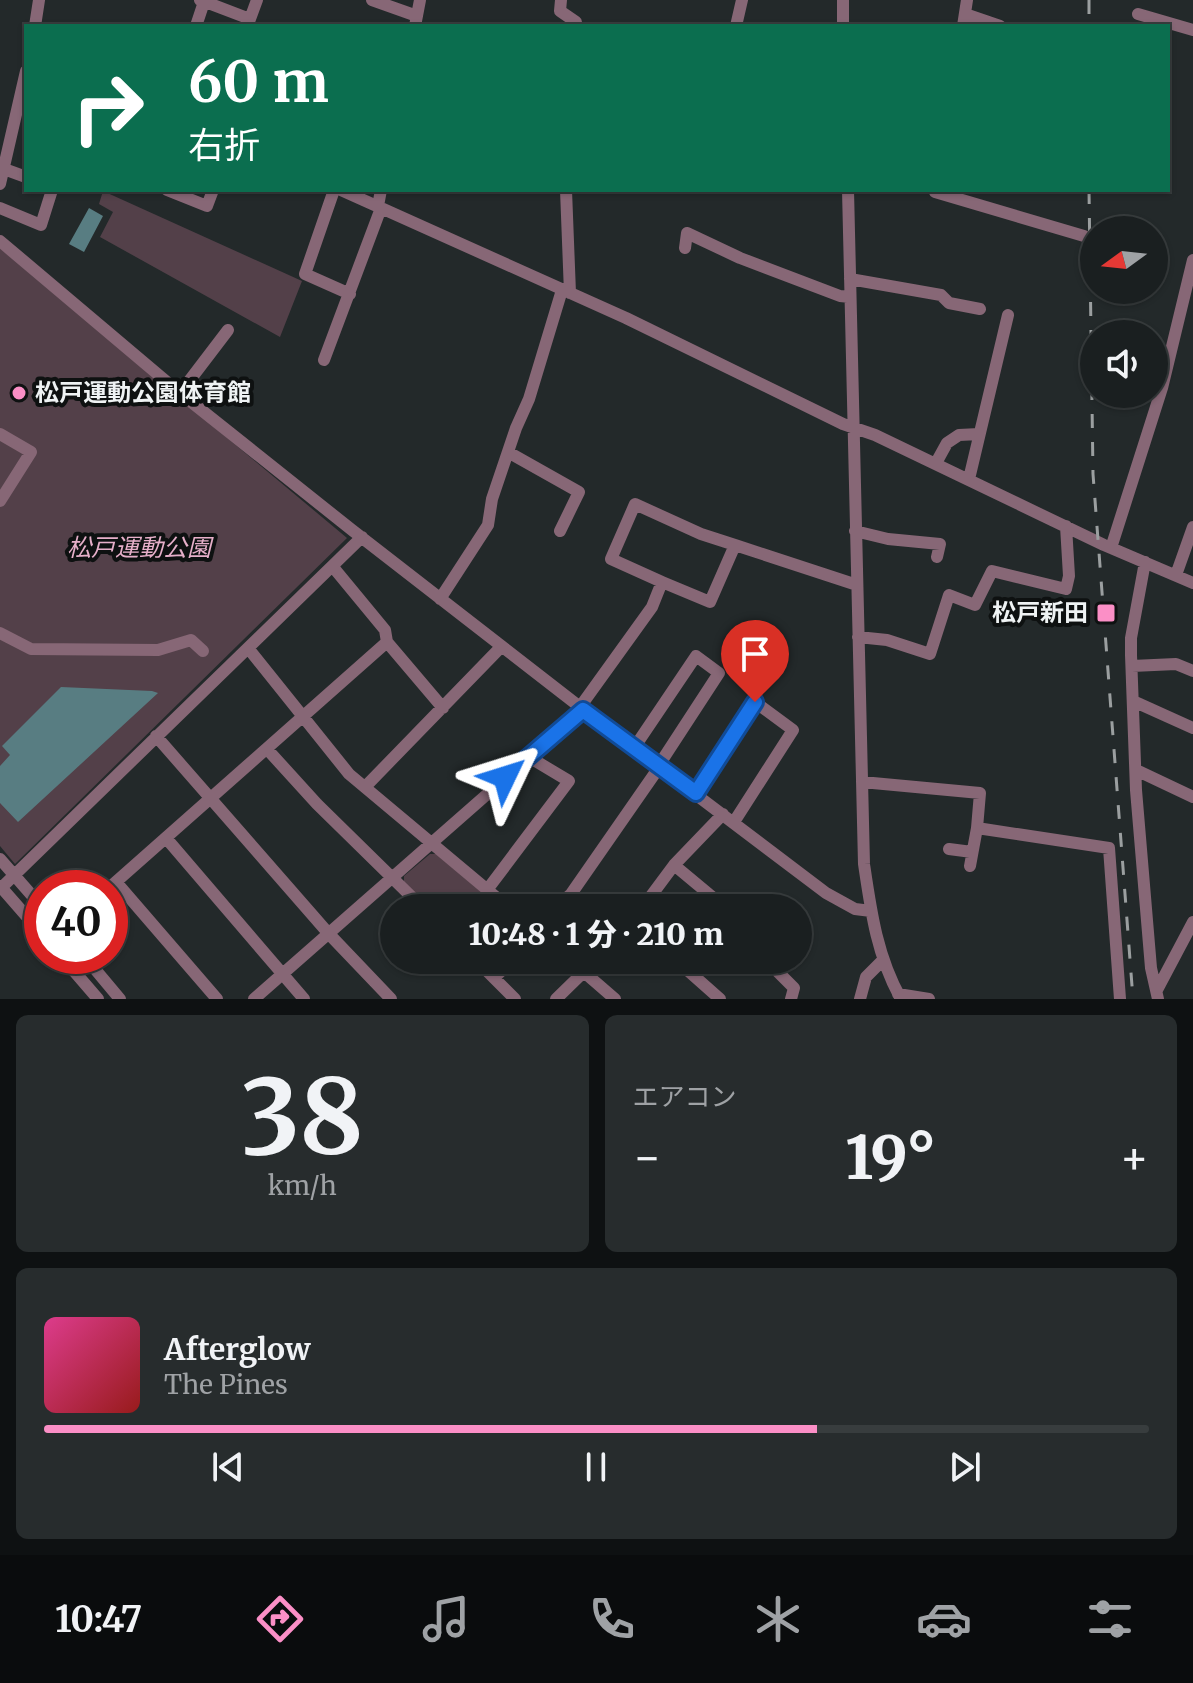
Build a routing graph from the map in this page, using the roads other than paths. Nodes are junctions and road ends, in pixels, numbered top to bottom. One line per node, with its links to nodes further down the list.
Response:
1 (39, 0): 13 (street)
2 (257, 0): 9 (street)
3 (372, 0): 12 (street)
4 (420, 0): 12 (street)
5 (561, 0): 15 (street)
6 (742, 0): 16 (street)
7 (843, 0): 17 (street)
8 (967, 0): 11 (street)
9 (202, 1): 14 (street)
10 (1138, 14): 19 (street)
11 (964, 20): 18 (street)
12 (416, 21)
13 (35, 24)
14 (196, 24)
15 (576, 24)
16 (736, 24)
17 (843, 24)
18 (988, 24)
19 (1193, 30)
20 (24, 77): 21 (street)
21 (6, 128): 22 (street)
22 (4, 169): 23 (street); 24 (street)
23 (24, 176)
24 (0, 184)
25 (51, 192): 35 (street)
26 (172, 192): 27 (street)
27 (212, 192)
28 (333, 192): 42 (street)
29 (345, 192): 34 (street)
30 (381, 192): 34 (street)
31 (566, 192): 41 (street)
32 (848, 192): 40 (street)
33 (935, 192): 36 (street)
34 (379, 207): 41 (street); 42 (street)
35 (0, 208)
36 (1080, 235)
37 (0, 241): 48 (street)
38 (685, 248): 43 (street)
39 (1193, 260): 62 (street)
40 (850, 279): 43 (street); 44 (street)
41 (566, 292): 49 (street); 52 (street)
42 (350, 294): 47 (street)
43 (850, 297): 49 (street)
44 (980, 309)
45 (1008, 315): 51 (street)
46 (228, 330): 48 (street)
47 (324, 360)
48 (180, 393): 60 (street)
49 (854, 429): 53 (street); 59 (street)
50 (0, 434): 55 (street)
51 (979, 434): 53 (street); 54 (street)
52 (508, 452): 58 (street); 70 (street)
53 (936, 463): 54 (street)
54 (969, 479): 56 (street)
55 (0, 501)
56 (1066, 526): 62 (street); 72 (street)
57 (1193, 527): 66 (street)
58 (560, 531)
59 (855, 531): 63 (street); 69 (street)
60 (362, 537): 65 (street); 70 (street)
61 (735, 545): 67 (street); 67 (street); 69 (street)
62 (1111, 548): 64 (street)
63 (937, 557)
64 (1145, 562): 66 (street); 77 (street)
65 (333, 567): 73 (street); 75 (street)
66 (1176, 575): 68 (street)
67 (662, 582): 81 (street)
68 (1193, 583)
69 (857, 585): 72 (street)
70 (440, 599): 74 (street)
71 (0, 633): 76 (street)
72 (858, 637): 90 (street)
73 (387, 642): 80 (street); 82 (street)
74 (501, 647): 80 (street); 81 (street)
75 (248, 648): 82 (street); 84 (street)
76 (203, 651)
77 (1132, 666): 78 (street); 79 (street)
78 (1193, 671)
79 (1133, 701): 83 (street); 89 (street)
80 (443, 708): 91 (street)
81 (581, 708): 85 (street); 87 (street)
82 (302, 715): 86 (street); 91 (street)
83 (1193, 728)
84 (156, 736): 94 (street); 105 (street)
85 (634, 748): 88 (street); 88 (street)
86 (267, 749): 94 (street); 106 (street)
87 (529, 757): 98 (street); 109 (street)
88 (659, 765): 92 (street); 112 (street)
89 (1136, 770): 93 (street); 131 (street)
90 (862, 782): 96 (street); 116 (street)
91 (365, 787): 98 (street)
92 (696, 793): 95 (street); 95 (street)
93 (1193, 797)
94 (210, 798): 97 (street); 119 (street)
95 (729, 818): 102 (street); 116 (street)
96 (977, 828): 100 (street); 146 (street)
97 (166, 838): 104 (street); 123 (street)
98 (431, 843): 106 (street); 109 (street)
99 (949, 849): 100 (street)
100 (972, 852): 103 (street)
101 (0, 859): 105 (street)
102 (674, 865): 113 (street); 114 (street)
103 (970, 866)
104 (128, 872)
105 (14, 875): 107 (street); 108 (street)
106 (392, 878): 110 (street); 119 (street)
107 (24, 886)
108 (1, 887): 117 (street)
109 (487, 890): 111 (street)
110 (409, 894)
111 (492, 894)
112 (571, 894)
113 (652, 894)
114 (709, 894)
115 (128, 901): 135 (street)
116 (871, 911): 120 (street)
117 (24, 913)
118 (1193, 922): 131 (street)
119 (329, 934): 123 (street); 138 (street)
120 (882, 961): 132 (street); 144 (street)
121 (76, 974): 133 (street)
122 (99, 974): 134 (street)
123 (282, 974): 136 (street); 137 (street)
124 (490, 974): 130 (street)
125 (498, 974): 130 (street)
126 (581, 974): 140 (street)
127 (585, 974): 141 (street)
128 (692, 974): 142 (street)
129 (780, 974): 143 (street)
130 (494, 978): 139 (street)
131 (1158, 994)
132 (900, 996): 145 (street)
133 (98, 999)
134 (120, 999)
135 (217, 999)
136 (254, 999)
137 (304, 999)
138 (391, 999)
139 (515, 999)
140 (556, 999)
141 (615, 999)
142 (720, 999)
143 (791, 999)
144 (860, 999)
145 (929, 999)
146 (1120, 999)

